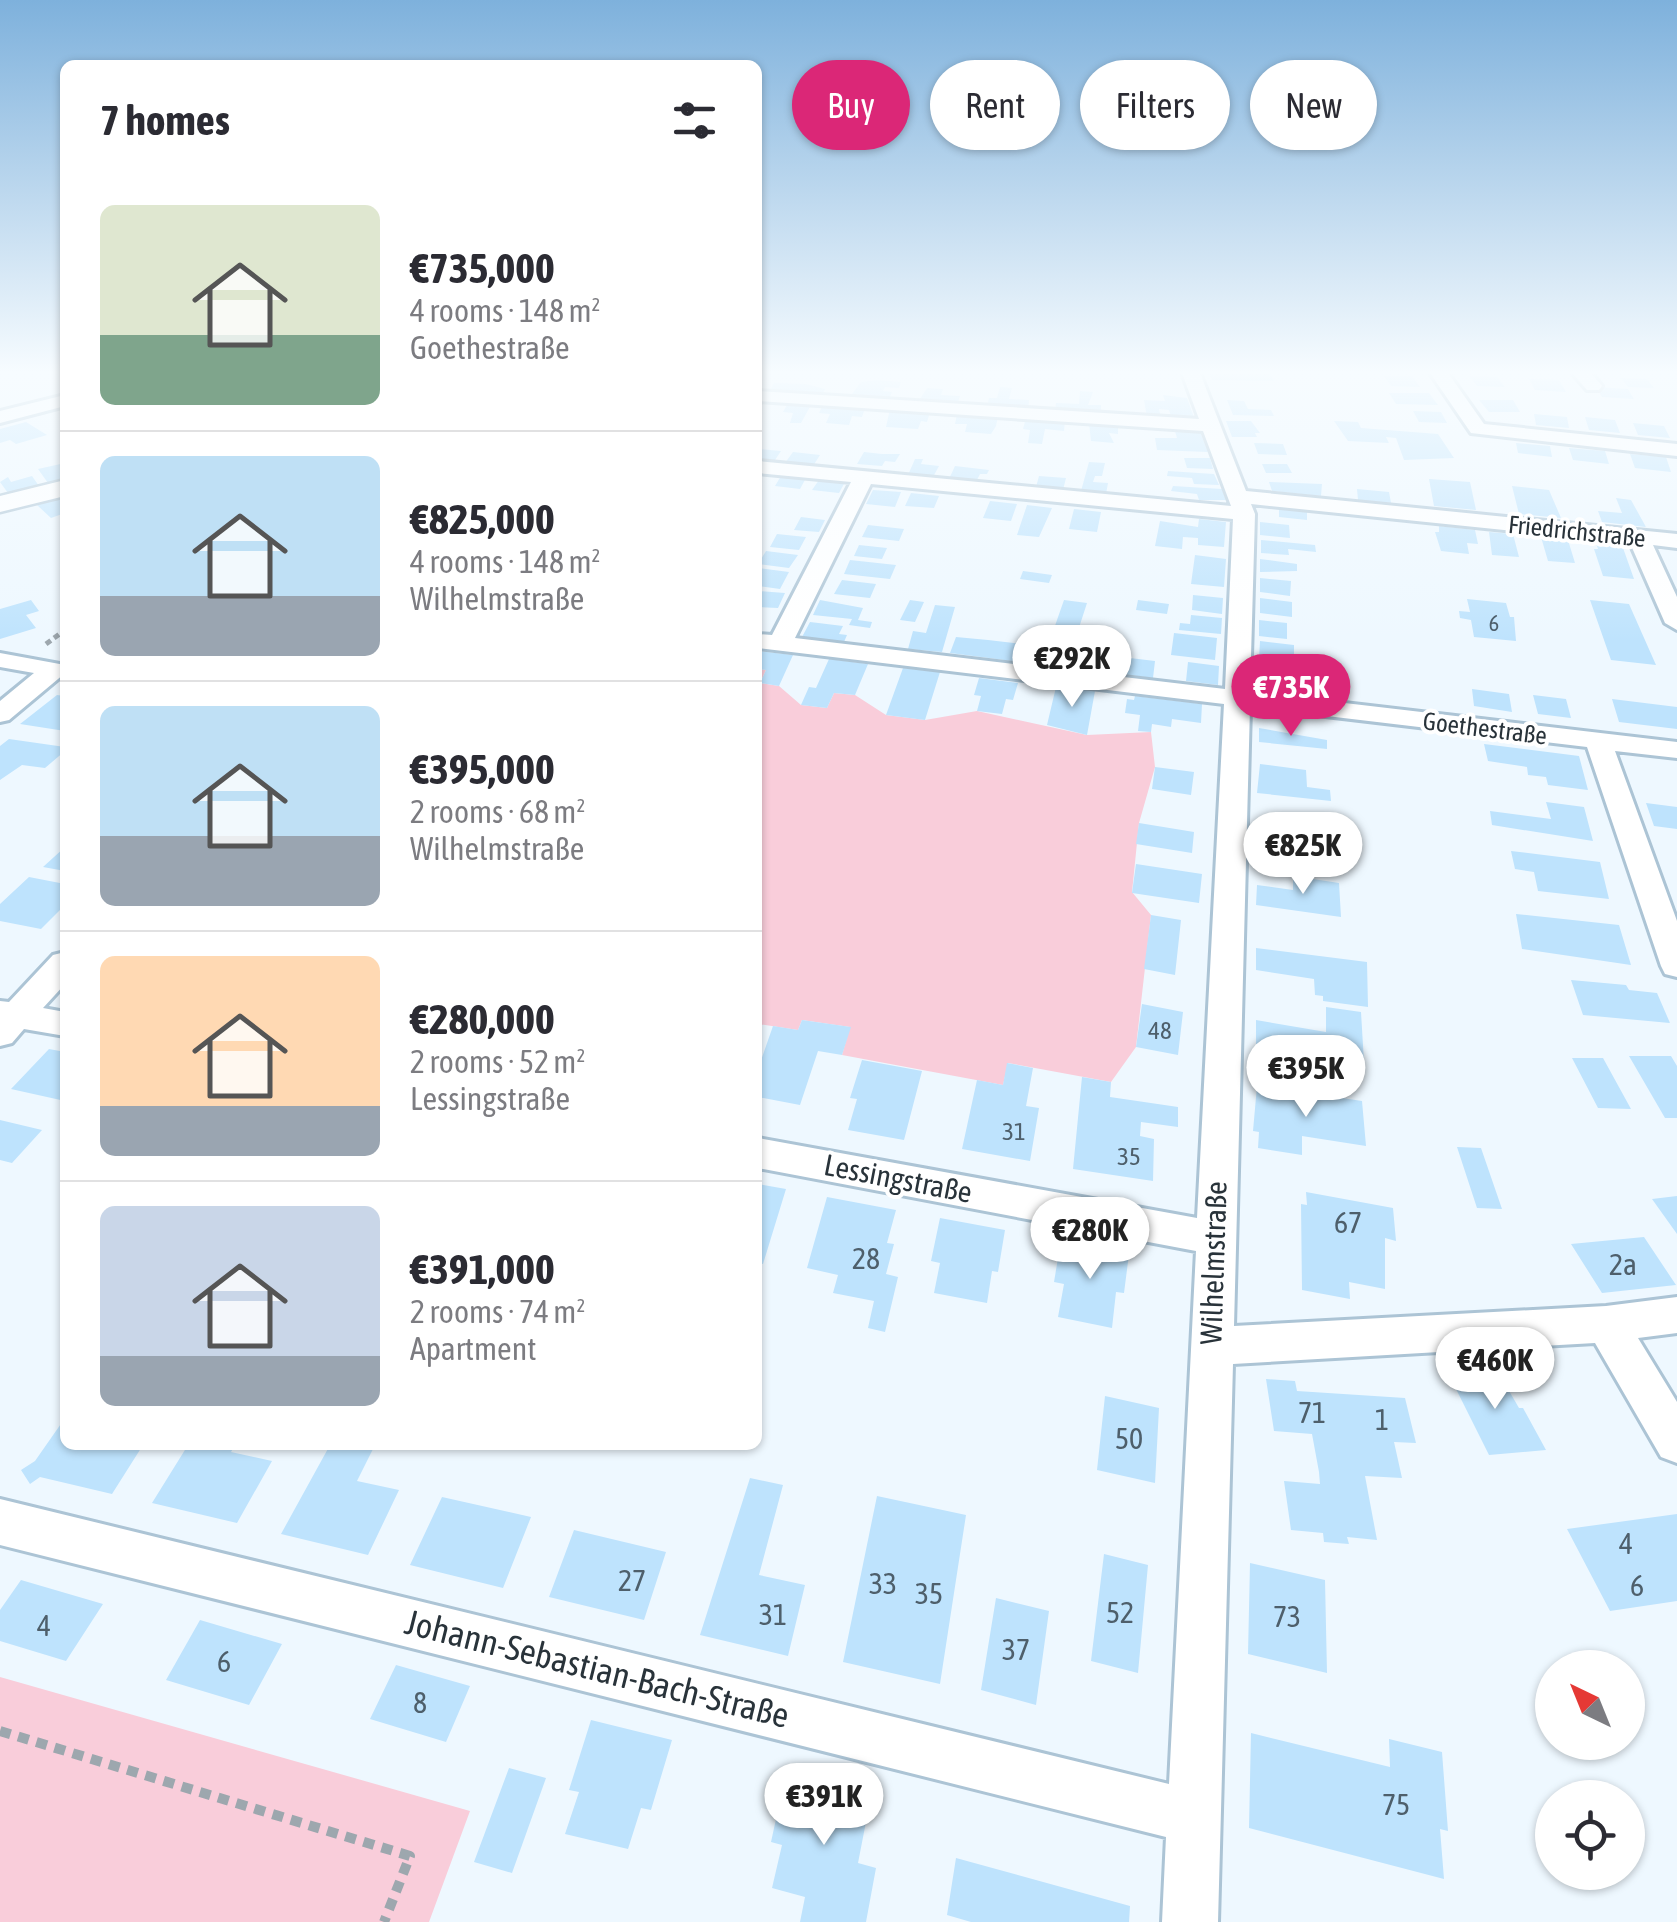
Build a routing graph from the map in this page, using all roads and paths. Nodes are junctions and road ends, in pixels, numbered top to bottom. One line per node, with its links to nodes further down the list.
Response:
1 (1226, 463): 6 (street, Wilhelmstraße)
2 (762, 467): 3 (street, Friedrichstraße)
3 (864, 477): 6 (street, Friedrichstraße); 10 (street)
4 (60, 489): 5 (street)
5 (0, 504)
6 (1242, 506): 7 (street, Friedrichstraße); 12 (street, Wilhelmstraße)
7 (1638, 537): 8 (street, Friedrichstraße); 9 (street)
8 (1677, 541)
9 (1677, 624)
10 (769, 642): 12 (street, Goethestraße)
11 (0, 660): 13 (street)
12 (1238, 698): 14 (street, Goethestraße); 21 (street, Wilhelmstraße)
13 (0, 714)
14 (1598, 742): 15 (street, Goethestraße); 16 (street)
15 (1677, 750)
16 (1677, 966)
17 (60, 969): 18 (street)
18 (6, 1021): 19 (street)
19 (60, 1024)
20 (762, 1154): 21 (street, Lessingstraße)
21 (1215, 1238): 24 (street, Wilhelmstraße)
22 (1677, 1315): 23 (street)
23 (1606, 1324): 24 (street); 25 (street)
24 (1211, 1346): 28 (street, Wilhelmstraße)
25 (1677, 1442)
26 (0, 1522): 28 (street, Johann-Sebastian-Bach-Straße)
27 (0, 1732): 29 (path)
28 (1194, 1817): 30 (street, Wilhelmstraße)
29 (384, 1922)
30 (1190, 1922)

